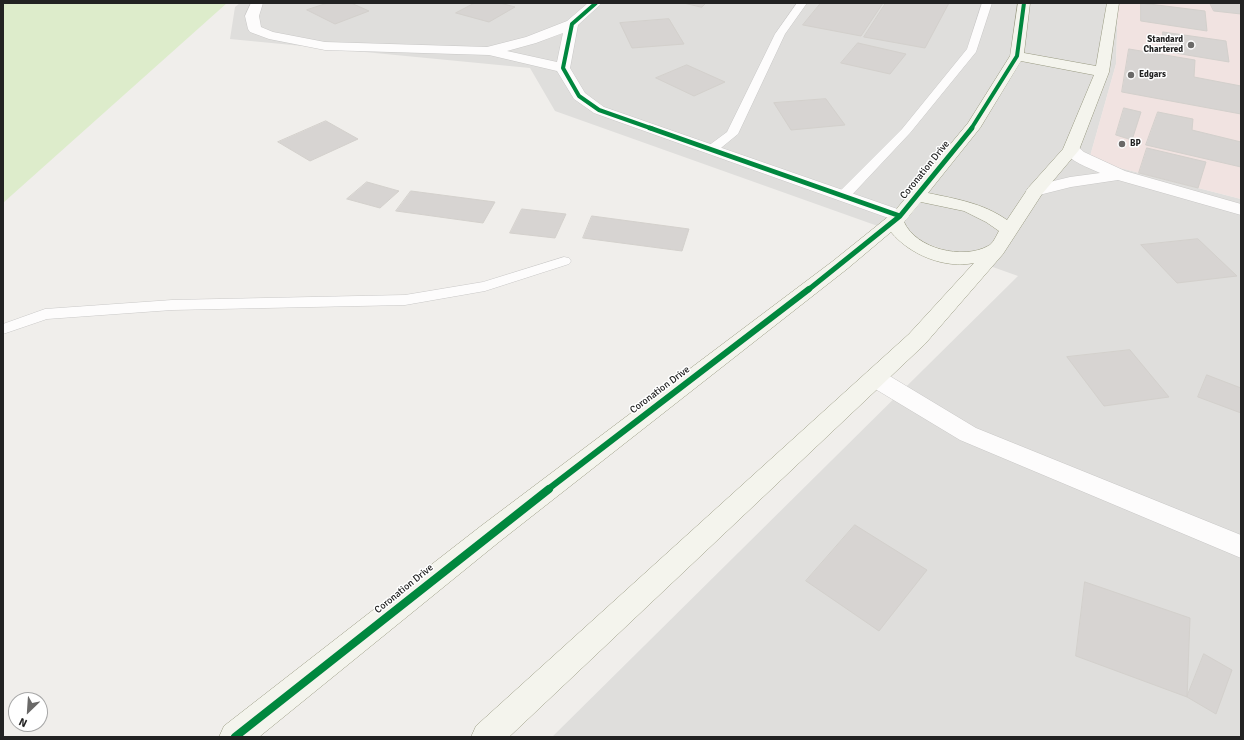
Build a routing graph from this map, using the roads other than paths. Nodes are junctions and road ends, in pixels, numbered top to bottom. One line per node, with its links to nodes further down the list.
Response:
1 (257, 3): 8 (street)
2 (596, 3): 7 (street)
3 (802, 3): 12 (lane)
4 (987, 3): 16 (lane)
5 (1024, 3): 9 (street, Coronation Drive)
6 (1113, 3): 11 (street)
7 (572, 24): 8 (street); 10 (street)
8 (487, 51): 10 (street)
9 (1017, 56): 11 (street); 17 (street, Coronation Drive)
10 (563, 68): 12 (street)
11 (1102, 72): 13 (street)
12 (712, 149): 16 (street)
13 (1070, 150): 14 (street); 15 (street)
14 (1119, 175): 15 (street); 18 (street)
15 (1035, 190): 20 (street)
16 (844, 195): 19 (street)
17 (916, 196): 19 (street, Coronation Drive); 20 (street)
18 (1241, 210)
19 (897, 218): 21 (street); 26 (street, Coronation Drive)
20 (1009, 230): 21 (street)
21 (996, 250): 24 (street)
22 (564, 261): 23 (lane)
23 (3, 328)
24 (875, 378): 25 (street); 27 (street)
25 (1241, 547)
26 (235, 737)
27 (487, 737)

